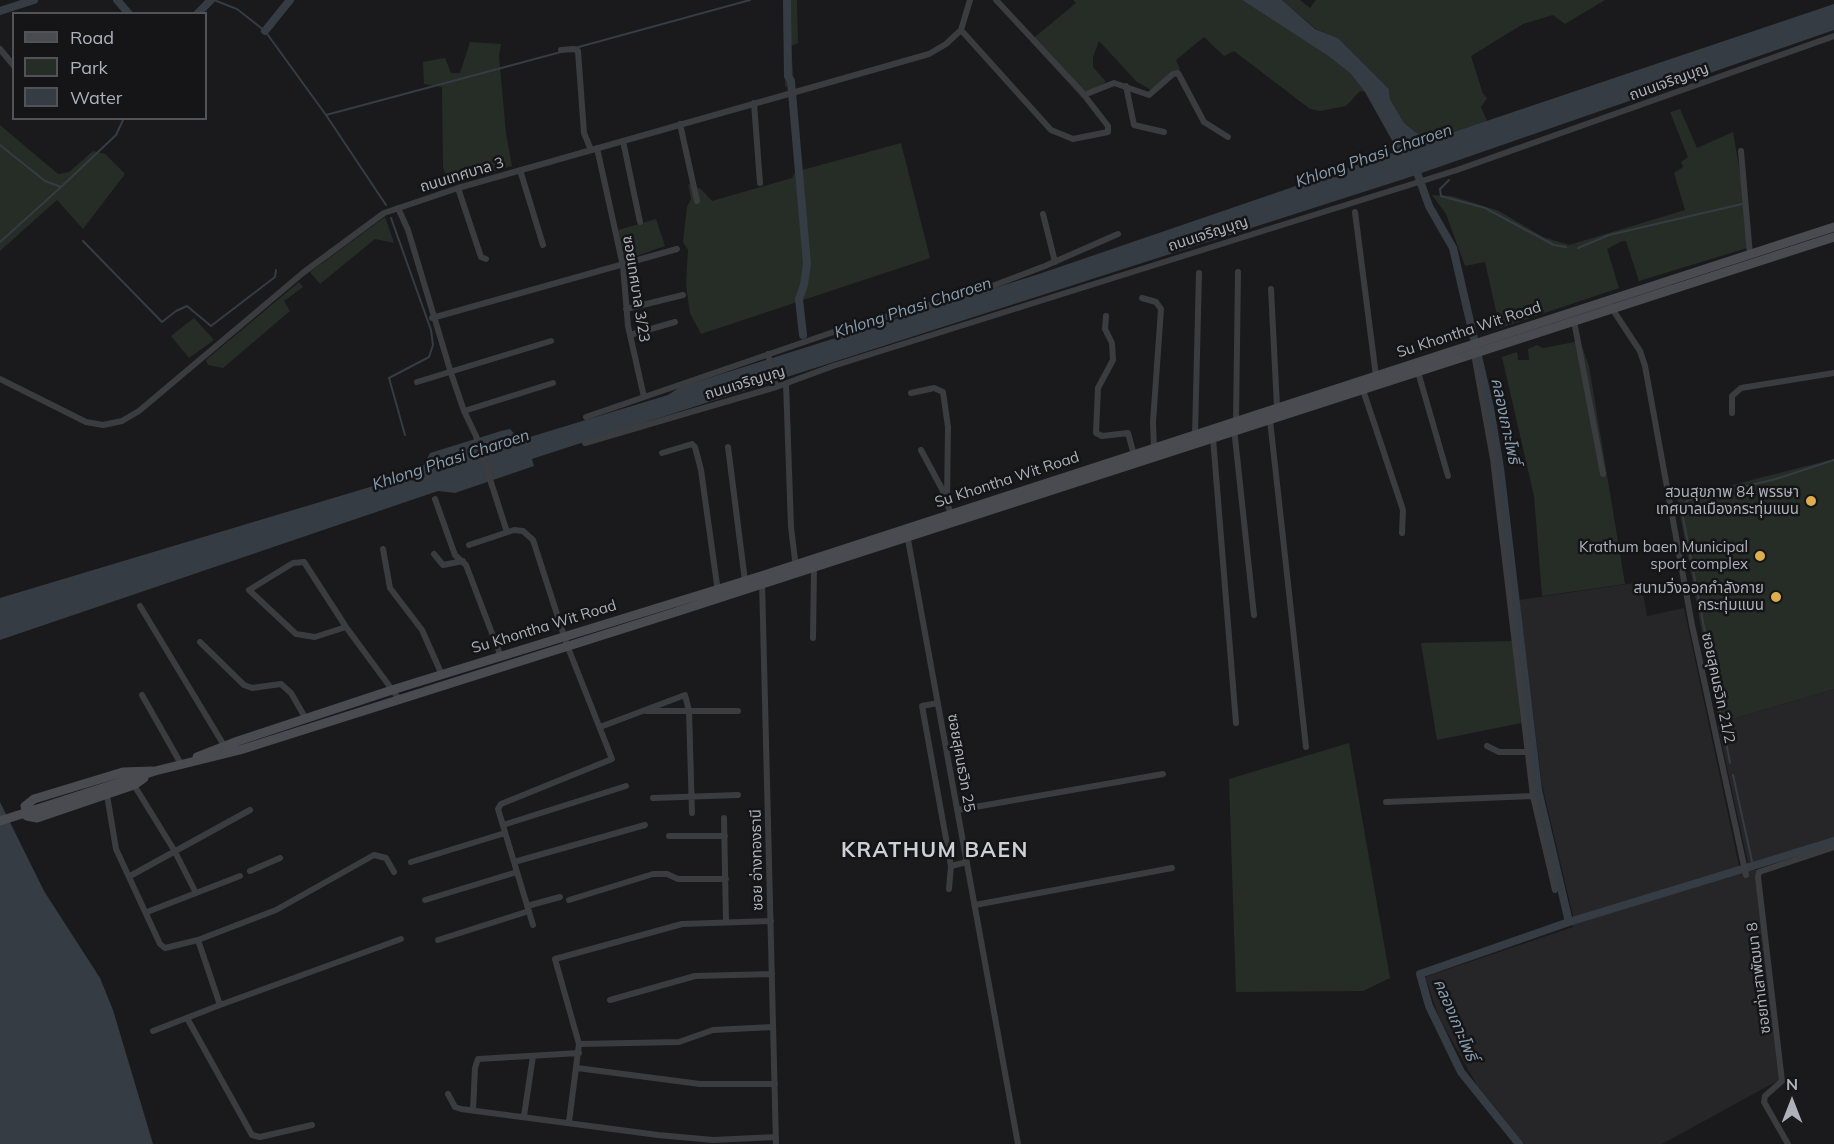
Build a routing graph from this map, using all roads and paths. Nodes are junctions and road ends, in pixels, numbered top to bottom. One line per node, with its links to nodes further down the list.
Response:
1 (970, 0): 3 (street)
2 (996, 0): 9 (street)
3 (961, 30): 9 (street); 10 (street, ถนนเทศบาล 3)
4 (1834, 36): 56 (street, ถนนเจริญบุญ)
5 (0, 49): 7 (street)
6 (561, 50): 15 (street, ซอยเทศบาล 3/23)
7 (12, 64)
8 (1126, 86): 9 (street); 12 (street); 13 (street)
9 (1084, 95)
10 (754, 103): 11 (street, ถนนเทศบาล 3); 18 (street)
11 (680, 124): 14 (street, ถนนเทศบาล 3); 20 (street)
12 (1164, 132)
13 (1228, 137)
14 (623, 141): 15 (street, ถนนเทศบาล 3); 24 (street)
15 (594, 149): 17 (street, ถนนเทศบาล 3); 33 (street, ซอยเทศบาล 3/23)
16 (1741, 151): 30 (street)
17 (520, 170): 19 (street, ถนนเทศบาล 3); 28 (street)
18 (760, 183)
19 (458, 188): 21 (street, ถนนเทศบาล 3); 31 (street)
20 (696, 201)
21 (399, 208): 42 (street); 53 (street, ถนนเทศบาล 3)
22 (1355, 212): 52 (street)
23 (1043, 214): 32 (street)
24 (640, 222)
25 (1834, 227): 30 (main road, Su Khontha Wit Road)
26 (1118, 234): 32 (street)
27 (1834, 237): 39 (main road, Su Khontha Wit Road)
28 (543, 245)
29 (676, 249): 33 (street)
30 (1750, 255): 39 (main road, Su Khontha Wit Road)
31 (486, 259)
32 (1055, 262): 48 (street)
33 (623, 266): 40 (street, ซอยเทศบาล 3/23); 42 (street)
34 (1238, 272): 66 (street)
35 (1199, 273): 68 (street)
36 (1271, 289): 61 (street)
37 (682, 295): 40 (street)
38 (1142, 298): 72 (street)
39 (1610, 305): 43 (main road, Su Khontha Wit Road); 52 (main road, Su Khontha Wit Road); 145 (street, ซอยสุคนธวิท 21/2)
40 (626, 309): 45 (street, ซอยเทศบาล 3/23)
41 (1106, 316): 75 (street)
42 (432, 318): 50 (street)
43 (1574, 321): 47 (main road, Su Khontha Wit Road); 76 (street)
44 (675, 322): 45 (street)
45 (630, 335): 60 (street, ซอยเทศบาล 3/23)
46 (551, 341): 50 (street)
47 (1474, 354): 49 (main road, Su Khontha Wit Road); 115 (street)
48 (768, 356): 57 (street); 60 (street)
49 (1418, 372): 58 (main road, Su Khontha Wit Road); 77 (street)
50 (451, 373): 54 (street); 62 (street)
51 (1834, 373): 63 (street)
52 (1376, 376): 61 (main road, Su Khontha Wit Road)
53 (0, 379)
54 (417, 382)
55 (553, 383): 62 (street)
56 (786, 383): 57 (street, ถนนเจริญบุญ); 89 (street)
57 (776, 384): 70 (street, ถนนเจริญบุญ)
58 (1363, 390): 65 (main road, Su Khontha Wit Road); 83 (street)
59 (911, 393): 79 (street)
60 (644, 397): 64 (street)
61 (1277, 407): 66 (main road, Su Khontha Wit Road)
62 (464, 411): 81 (street)
63 (1732, 413)
64 (586, 417)
65 (1270, 420): 67 (main road, Su Khontha Wit Road); 113 (street)
66 (1235, 421): 67 (street); 68 (main road, Su Khontha Wit Road)
67 (1234, 432): 69 (main road, Su Khontha Wit Road); 94 (street)
68 (1195, 435): 72 (main road, Su Khontha Wit Road)
69 (1213, 438): 82 (main road, Su Khontha Wit Road); 110 (street)
70 (585, 444)
71 (728, 447): 91 (street)
72 (1154, 448): 75 (main road, Su Khontha Wit Road)
73 (921, 450): 79 (street)
74 (662, 453): 92 (street)
75 (1134, 455): 80 (main road, Su Khontha Wit Road)
76 (1603, 474)
77 (1448, 476)
78 (435, 499): 87 (street)
79 (947, 501): 80 (street)
80 (951, 514): 82 (main road, Su Khontha Wit Road)
81 (507, 532): 84 (street); 97 (street)
82 (907, 533): 88 (main road, Su Khontha Wit Road); 89 (main road, Su Khontha Wit Road); 104 (street, ซอยสุคนธวิท 25)
83 (1402, 533)
84 (469, 545)
85 (383, 549): 100 (street)
86 (434, 554): 87 (street)
87 (464, 561): 99 (street)
88 (814, 568): 89 (main road, Su Khontha Wit Road); 96 (street)
89 (796, 569): 90 (main road, Su Khontha Wit Road)
90 (762, 580): 91 (main road, Su Khontha Wit Road); 92 (main road, Su Khontha Wit Road); 161 (street, ซอย อ่างทองธานี)
91 (745, 581): 92 (main road, Su Khontha Wit Road)
92 (718, 594): 97 (main road, Su Khontha Wit Road)
93 (140, 606): 114 (street)
94 (1254, 615)
95 (346, 627): 95 (street); 101 (street)
96 (813, 638)
97 (565, 641): 99 (main road, Su Khontha Wit Road); 103 (main road, Su Khontha Wit Road); 111 (street)
98 (200, 642): 109 (street)
99 (501, 657): 100 (main road, Su Khontha Wit Road)
100 (442, 675): 101 (main road, Su Khontha Wit Road)
101 (392, 690): 103 (street); 105 (main road, Su Khontha Wit Road)
102 (142, 695): 116 (street)
103 (399, 699): 105 (main road, Su Khontha Wit Road)
104 (938, 703): 128 (street, ซอยสุคนธวิท 25); 143 (street)
105 (353, 708): 109 (main road, Su Khontha Wit Road); 114 (main road, Su Khontha Wit Road)
106 (642, 711): 107 (street); 107 (street); 111 (street)
107 (689, 711): 108 (street); 123 (street)
108 (738, 711)
109 (306, 719): 114 (main road, Su Khontha Wit Road)
110 (1236, 723)
111 (600, 727): 132 (street)
112 (1486, 746): 115 (street)
113 (1306, 747)
114 (227, 749): 116 (main road, Su Khontha Wit Road)
115 (1529, 752): 124 (street)
116 (185, 763): 117 (main road, Su Khontha Wit Road)
117 (149, 773): 119 (main road); 121 (main road); 131 (main road, Su Khontha Wit Road)
118 (1163, 774): 128 (street)
119 (134, 785): 121 (main road); 138 (street)
120 (626, 786): 132 (street)
121 (106, 795): 149 (street)
122 (738, 795): 123 (street)
123 (692, 796): 125 (street); 129 (street)
124 (1533, 796): 126 (street); 153 (street)
125 (653, 798)
126 (1386, 802)
127 (249, 810): 138 (street)
128 (958, 810): 142 (street, ซอยสุคนธวิท 25)
129 (692, 813)
130 (724, 818): 136 (street)
131 (0, 821)
132 (503, 825): 134 (street)
133 (645, 825): 141 (street)
134 (505, 833): 140 (street); 141 (street)
135 (669, 836): 136 (street)
136 (725, 836): 151 (street)
137 (1834, 847): 186 (street, ซอยท่าเสาพัฒนา 8)
138 (174, 850): 149 (street); 154 (street)
139 (280, 858): 146 (street)
140 (411, 862)
141 (514, 862): 148 (street)
142 (967, 862): 143 (street); 158 (street, ซอยสุคนธวิท 25)
143 (951, 866): 152 (street)
144 (1172, 868): 158 (street)
145 (1745, 871)
146 (250, 872)
147 (394, 872): 165 (street)
148 (517, 872): 156 (street); 159 (street)
149 (130, 876): 160 (street)
150 (240, 876): 154 (street)
151 (726, 879): 157 (street); 162 (street)
152 (949, 889)
153 (1555, 890)
154 (196, 892): 160 (street)
155 (560, 897): 159 (street)
156 (425, 900)
157 (569, 900)
158 (975, 904): 185 (street, ซอยสุคนธวิท 25)
159 (528, 909): 163 (street); 166 (street)
160 (147, 912): 165 (street)
161 (771, 921): 162 (street); 167 (street, ซอย อ่างทองธานี)
162 (726, 922): 173 (street)
163 (533, 925)
164 (401, 939): 169 (street)
165 (198, 940): 169 (street)
166 (438, 940)
167 (772, 974): 168 (street); 171 (street, ซอย อ่างทองธานี)
168 (610, 999)
169 (220, 1005): 170 (street)
170 (187, 1018): 172 (street); 182 (street)
171 (773, 1027): 173 (street); 177 (street, ซอย อ่างทองธานี)
172 (153, 1031)
173 (579, 1044): 174 (street)
174 (579, 1053): 175 (street); 176 (street)
175 (533, 1056): 179 (street); 180 (street)
176 (577, 1068): 177 (street); 181 (street)
177 (775, 1084): 183 (street, ซอย อ่างทองธานี)
178 (448, 1094): 179 (street)
179 (473, 1110): 180 (street)
180 (524, 1116): 181 (street)
181 (569, 1122): 184 (street)
182 (312, 1125)
183 (776, 1141): 184 (street)
184 (713, 1142)
185 (1018, 1144)
186 (1788, 1144)

